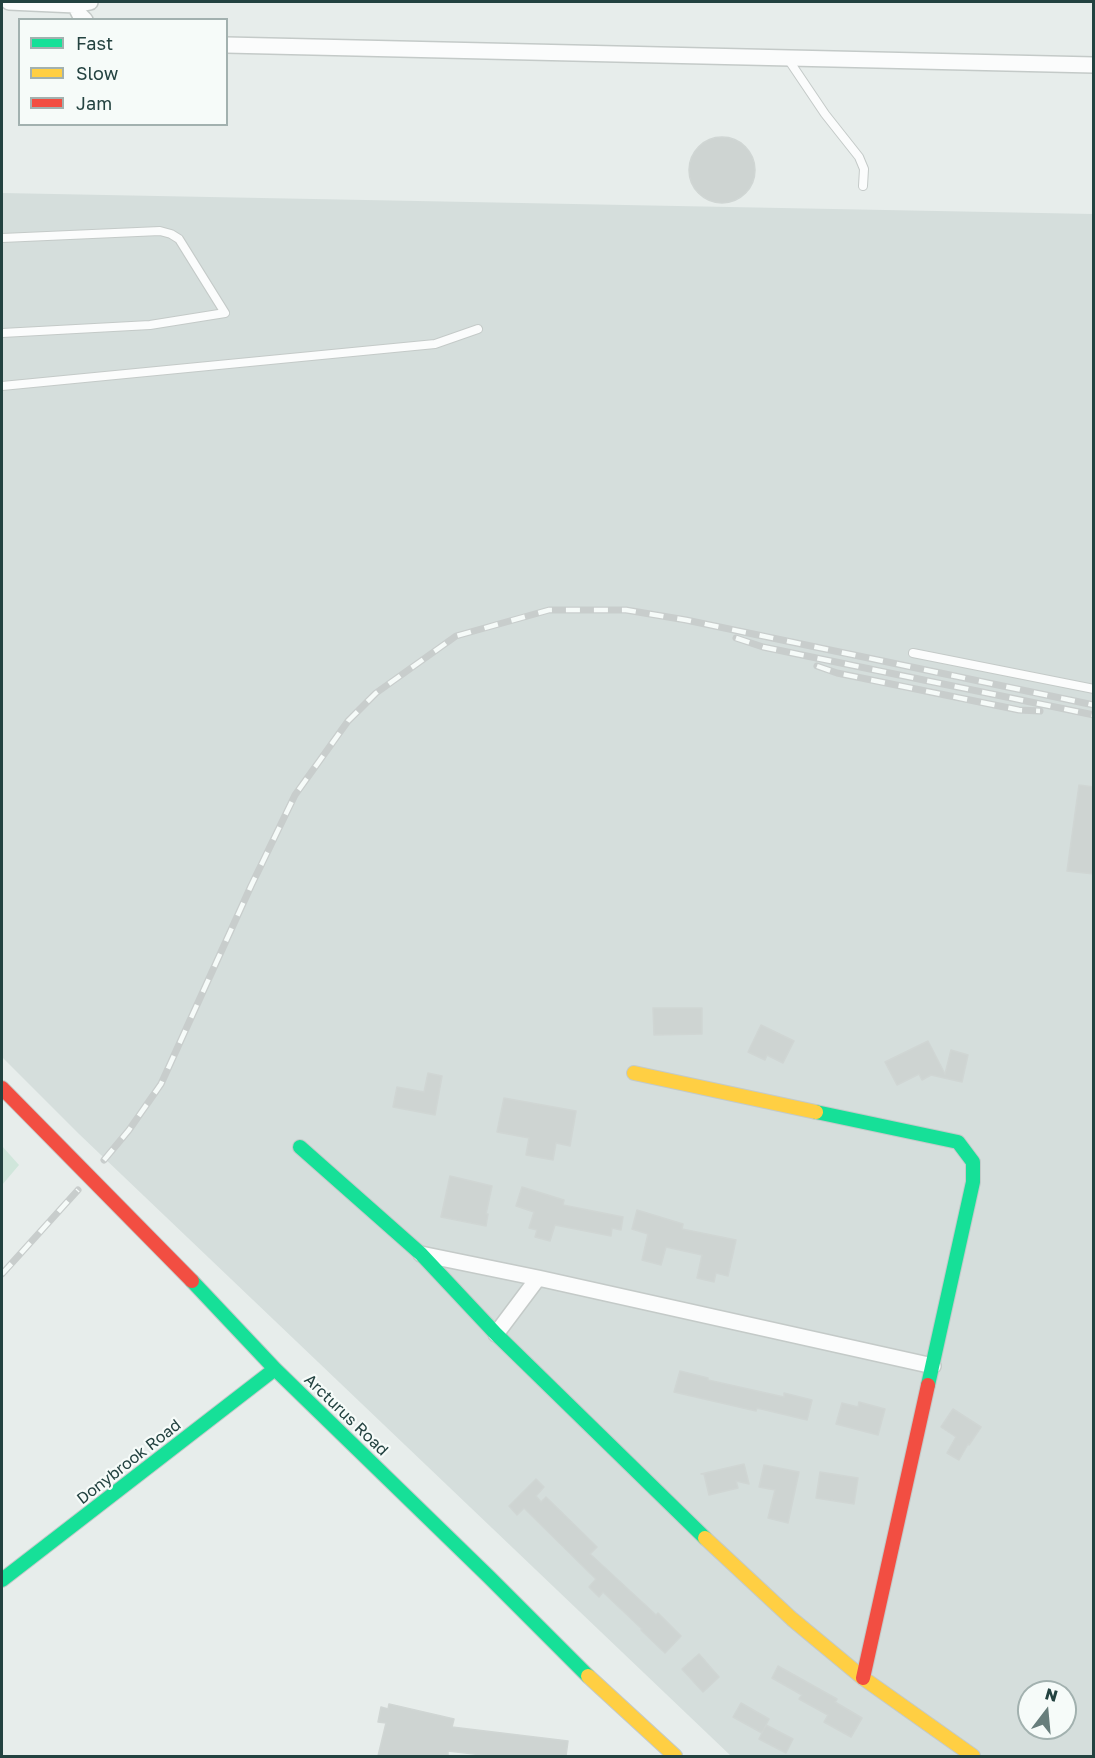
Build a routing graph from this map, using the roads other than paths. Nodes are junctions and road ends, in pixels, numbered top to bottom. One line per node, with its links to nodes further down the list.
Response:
1 (9, 2): 2 (street)
2 (82, 3): 3 (street)
3 (83, 18)
4 (228, 45): 5 (street)
5 (788, 59): 6 (street); 7 (lane)
6 (1094, 65)
7 (863, 186)
8 (2, 238): 10 (lane)
9 (478, 329): 11 (lane)
10 (2, 333)
11 (2, 386)
12 (913, 653): 13 (lane)
13 (1094, 689)
14 (634, 1073): 20 (street)
15 (2, 1088): 21 (street, Arcturus Road)
16 (300, 1147): 17 (street)
17 (422, 1254): 18 (street); 19 (street)
18 (538, 1278): 19 (street); 20 (street)
19 (496, 1334): 23 (street)
20 (933, 1366): 23 (street)
21 (275, 1369): 22 (street, Donybrook Road); 24 (street, Arcturus Road)
22 (2, 1580)
23 (863, 1678): 25 (street)
24 (675, 1756)
25 (973, 1756)

